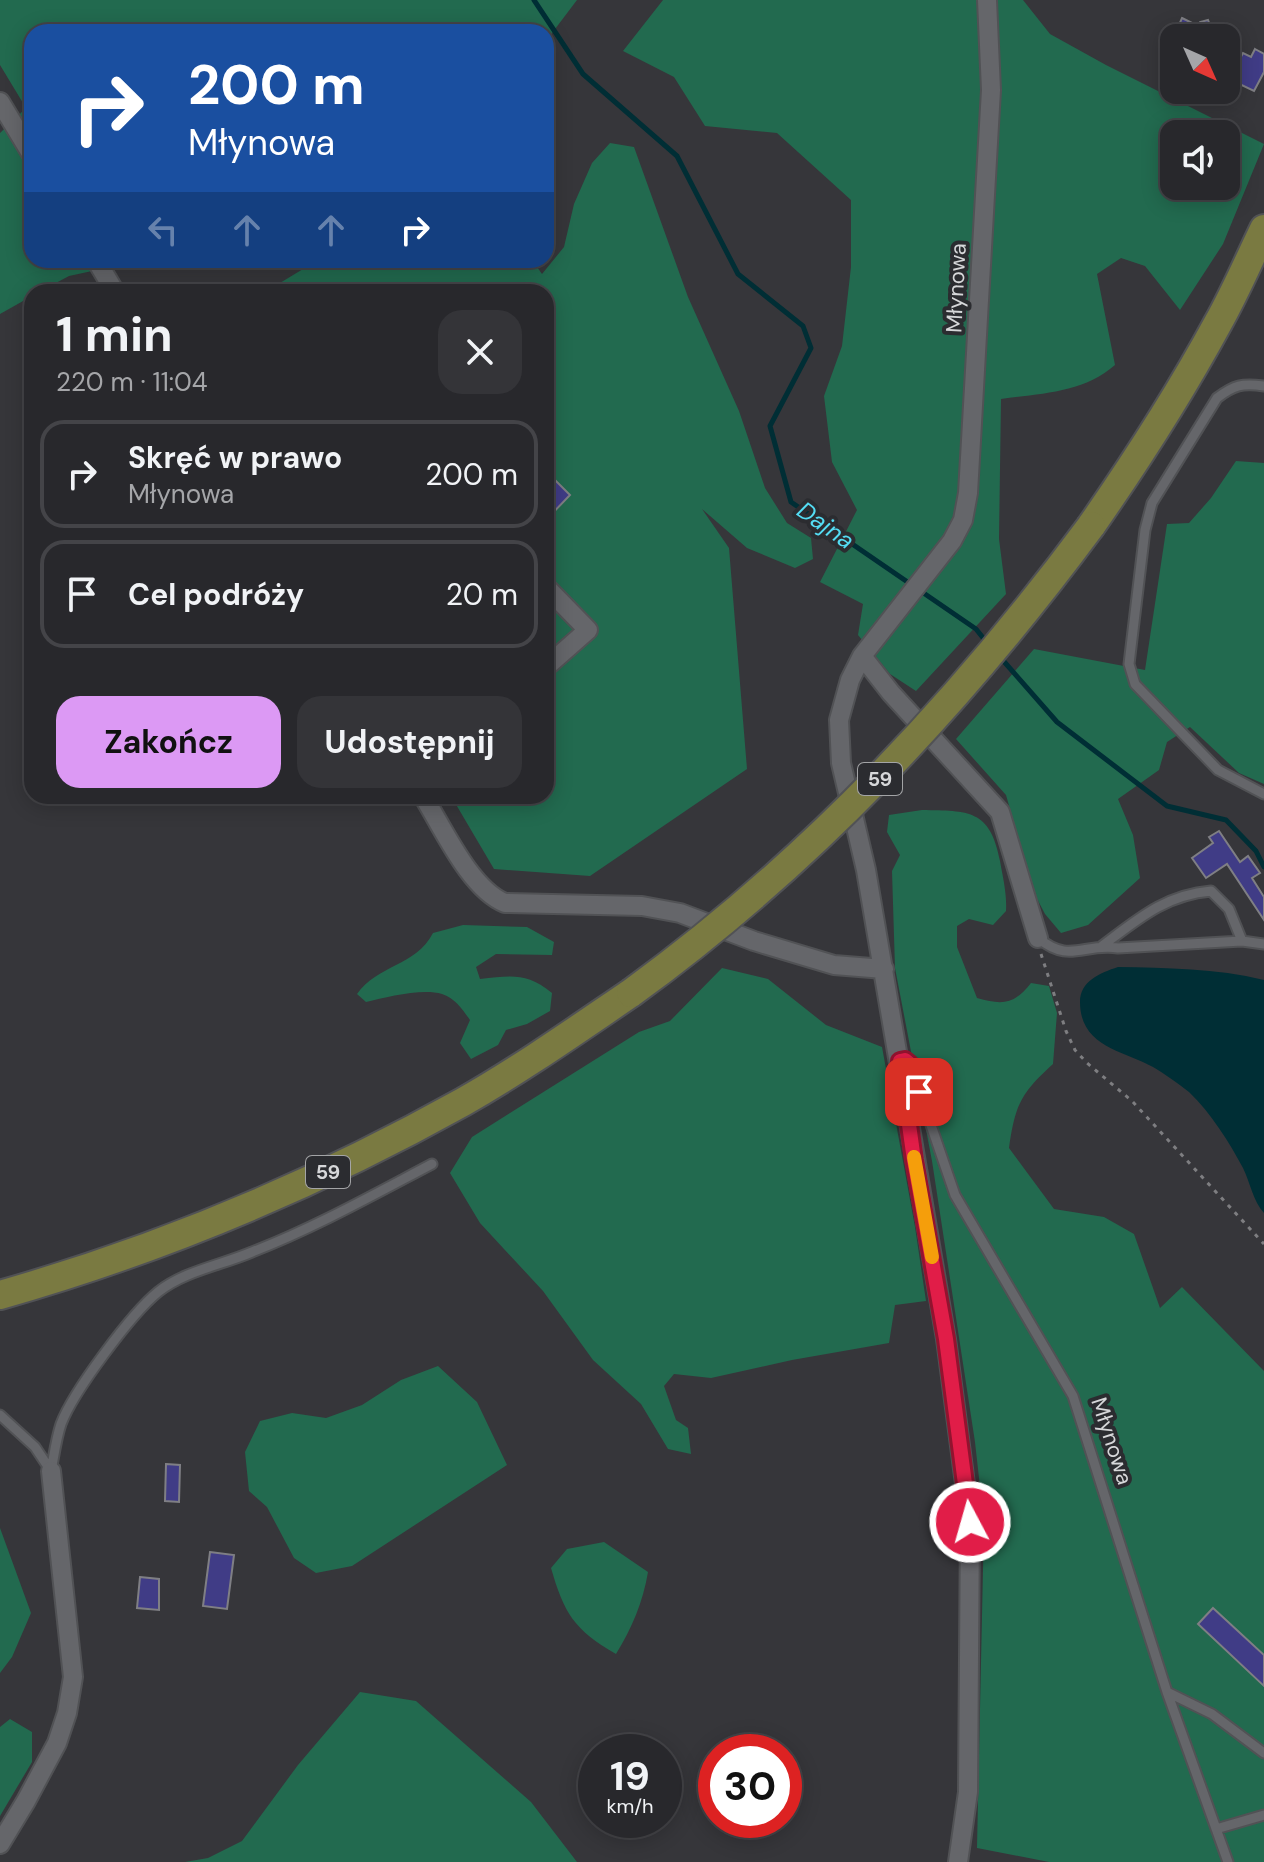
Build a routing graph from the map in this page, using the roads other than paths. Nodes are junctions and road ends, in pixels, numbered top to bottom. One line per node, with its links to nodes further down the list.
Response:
1 (987, 0): 7 (street, Młynowa)
2 (0, 102): 3 (street)
3 (24, 142)
4 (1264, 229): 18 (main road, 59, bridge)
5 (1264, 386): 9 (lane)
6 (554, 595): 8 (street)
7 (862, 656): 11 (street); 15 (street)
8 (554, 660)
9 (1264, 794)
10 (428, 804): 15 (street)
11 (1038, 938): 14 (lane)
12 (1242, 941): 13 (lane); 14 (lane); 14 (lane)
13 (1264, 944)
14 (1102, 946)
15 (884, 969): 16 (street)
16 (900, 1061): 21 (lane, Młynowa); 26 (street)
17 (432, 1164): 20 (lane)
18 (0, 1295)
19 (0, 1415): 20 (lane)
20 (51, 1471): 25 (street)
21 (1167, 1692): 22 (lane); 24 (lane, Młynowa)
22 (1264, 1753)
23 (1264, 1815): 24 (lane)
24 (1216, 1829): 27 (lane, Młynowa)
25 (0, 1844)
26 (958, 1862)
27 (1228, 1862)

